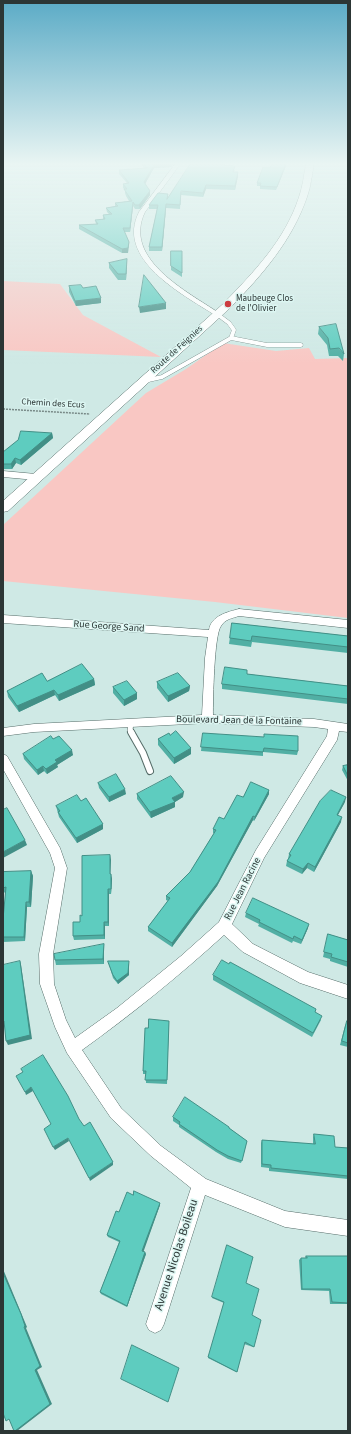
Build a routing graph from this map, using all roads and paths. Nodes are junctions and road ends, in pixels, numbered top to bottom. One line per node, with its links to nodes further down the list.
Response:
1 (136, 230): 3 (street)
2 (289, 230): 3 (street, Route de Feignies)
3 (217, 314): 4 (lane); 6 (street, Route de Feignies)
4 (232, 338): 5 (lane); 6 (lane)
5 (301, 345)
6 (142, 381): 8 (street, Route de Feignies)
7 (3, 409): 8 (path, Chemin des Ecus)
8 (102, 418): 10 (street, Route de Feignies)
9 (3, 474): 10 (street)
10 (36, 477): 11 (street, Route de Feignies)
11 (3, 508)
12 (3, 619): 14 (street, Rue George Sand)
13 (348, 624): 14 (street)
14 (214, 634): 15 (street)
15 (207, 719): 16 (street, Boulevard Jean de la Fontaine); 17 (street, Boulevard Jean de la Fontaine)
16 (131, 723): 19 (street, Boulevard Jean de la Fontaine); 21 (lane)
17 (334, 726): 18 (street, Boulevard Jean de la Fontaine); 22 (street, Rue Jean Racine)
18 (348, 728)
19 (3, 732)
20 (3, 759): 24 (street, Avenue Nicolas Boileau)
21 (150, 771)
22 (224, 926): 23 (street); 24 (street, Rue Jean Racine)
23 (348, 992)
24 (72, 1048): 25 (street, Avenue Nicolas Boileau)
25 (200, 1185): 26 (street, Avenue Nicolas Boileau); 27 (street, Avenue Nicolas Boileau)
26 (348, 1228)
27 (155, 1324)

